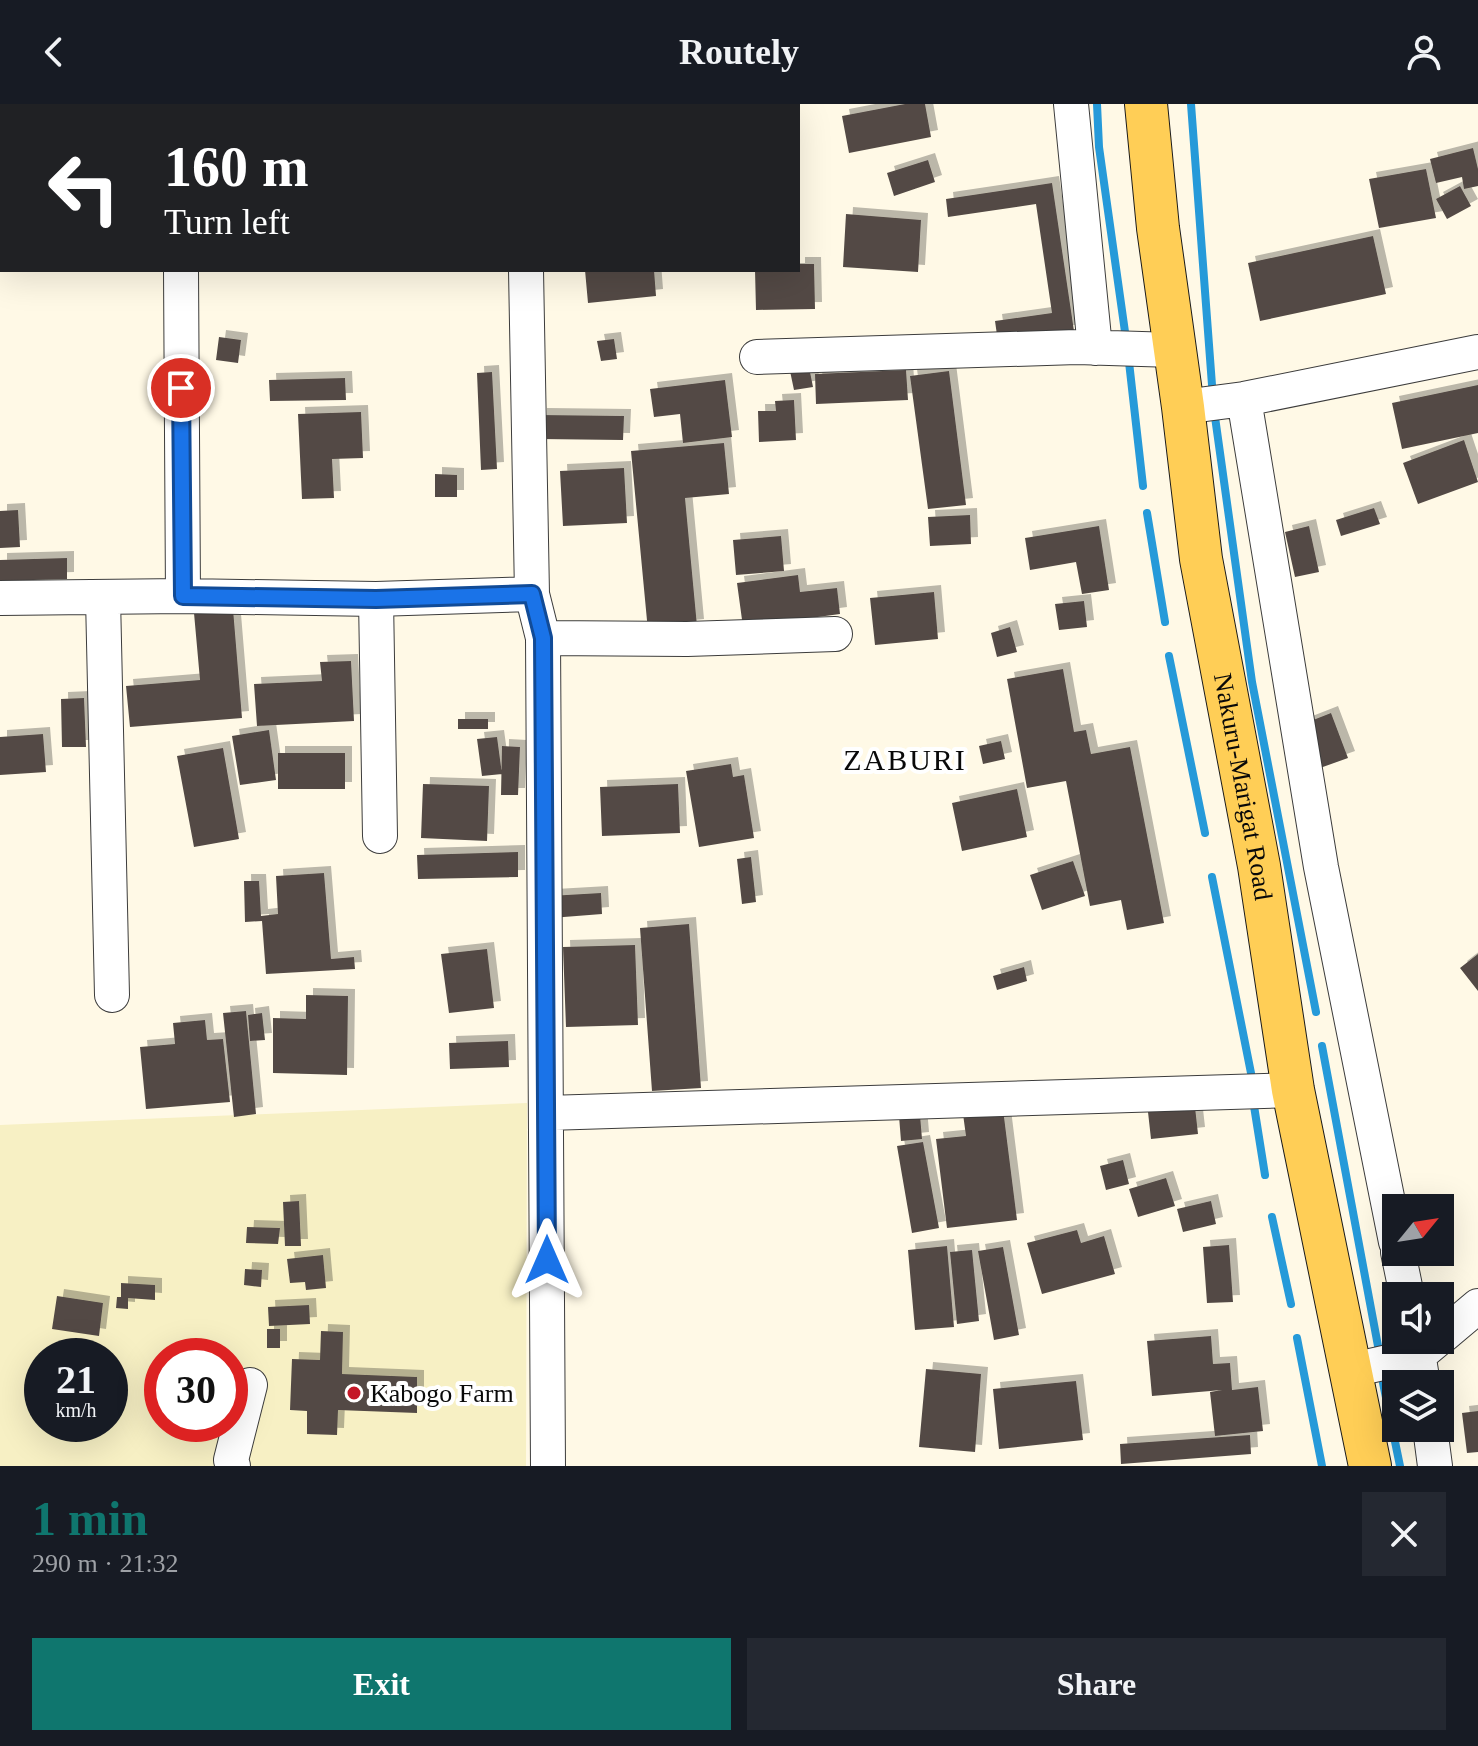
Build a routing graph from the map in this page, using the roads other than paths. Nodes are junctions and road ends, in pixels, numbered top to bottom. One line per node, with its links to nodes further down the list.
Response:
1 (1071, 104): 5 (street)
2 (1146, 104): 6 (main road, Nakuru-Marigat Road)
3 (181, 272): 12 (street)
4 (526, 272): 11 (street)
5 (1095, 348): 6 (street); 8 (street)
6 (1174, 350): 10 (main road, Nakuru-Marigat Road)
7 (1478, 352): 9 (street)
8 (757, 357)
9 (1244, 399): 10 (street); 22 (street)
10 (1183, 407): 20 (main road, Nakuru-Marigat Road)
11 (532, 594): 15 (street); 17 (street)
12 (183, 596): 14 (street); 15 (street)
13 (0, 598): 14 (street)
14 (103, 598): 19 (street)
15 (376, 599): 18 (street)
16 (835, 634): 17 (street)
17 (543, 638): 21 (street)
18 (380, 836)
19 (112, 995)
20 (1293, 1090): 21 (street); 26 (main road, Nakuru-Marigat Road)
21 (547, 1113): 30 (street)
22 (1386, 1194)
23 (1478, 1306): 24 (street)
24 (1454, 1327)
25 (1415, 1354): 26 (street)
26 (1352, 1370): 31 (main road, Nakuru-Marigat Road)
27 (250, 1385): 29 (street)
28 (1432, 1442): 32 (street)
29 (233, 1466)
30 (548, 1466)
31 (1370, 1466)
32 (1435, 1466)

